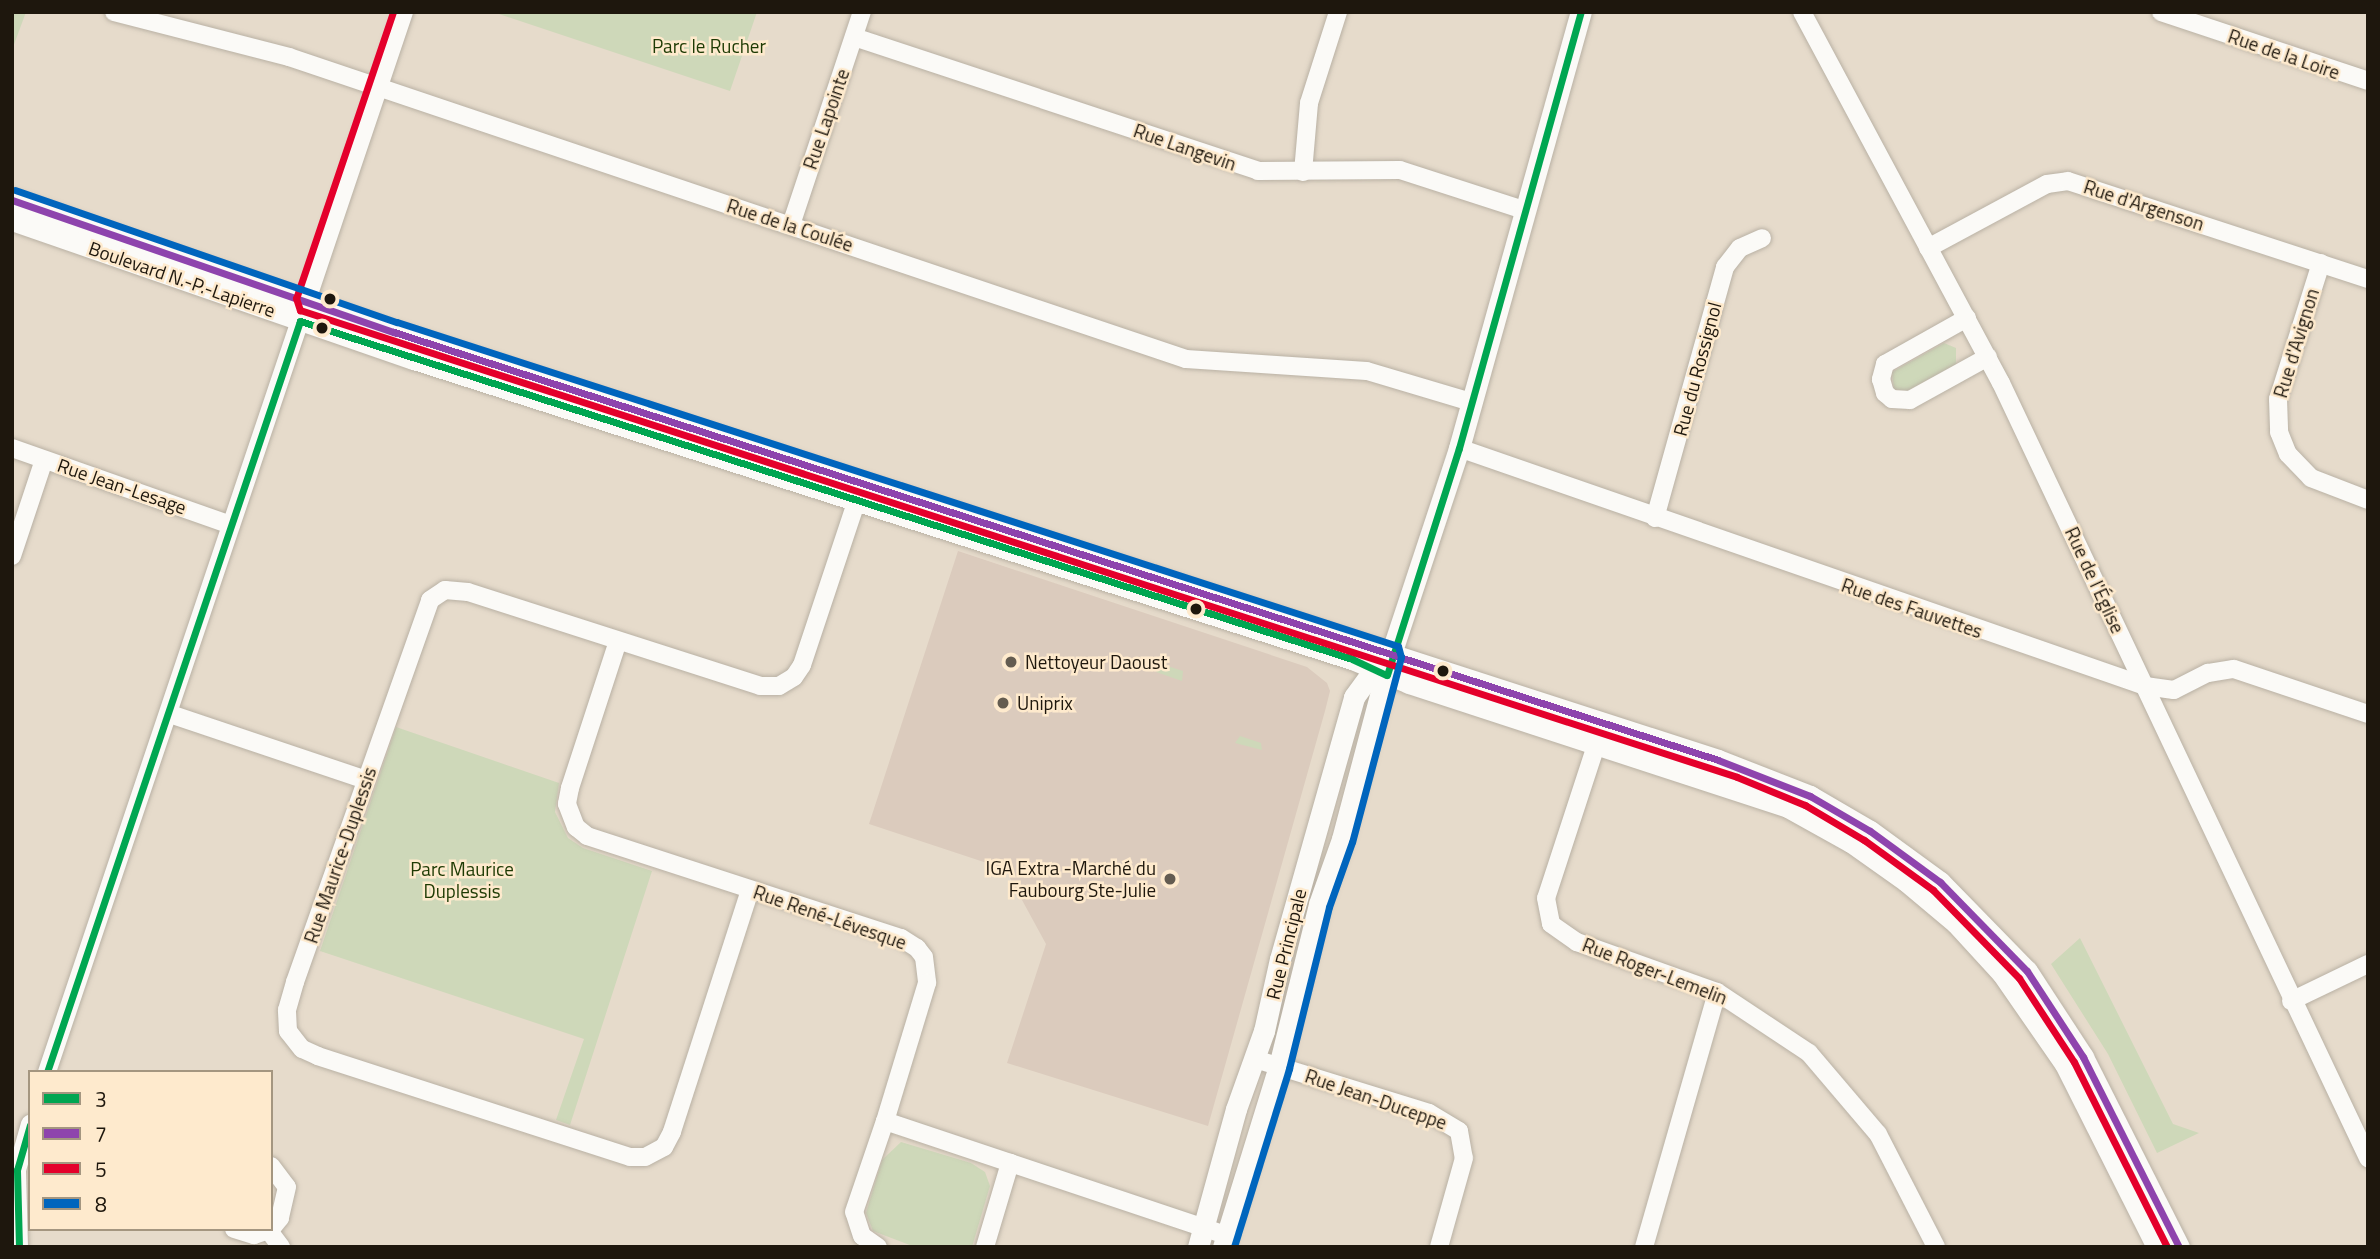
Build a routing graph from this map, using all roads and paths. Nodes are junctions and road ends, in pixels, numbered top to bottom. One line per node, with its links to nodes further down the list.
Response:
1 (114, 12): 10 (street, Rue de la Coulée)
2 (404, 12): 10 (street)
3 (862, 12): 8 (street, Rue Lapointe)
4 (1338, 12): 11 (street)
5 (1581, 12): 13 (street, Rue Principale)
6 (1802, 12): 17 (street, Rue de l'Église)
7 (2161, 12): 9 (street, Rue de la Loire)
8 (854, 37): 11 (street, Rue Langevin); 15 (street, Rue Lapointe)
9 (2368, 81)
10 (377, 87): 15 (street, Rue de la Coulée); 20 (street)
11 (1303, 172): 13 (street, Rue Langevin)
12 (12, 200): 20 (street, Boulevard N.-P.-Lapierre)
13 (1524, 210): 23 (street, Rue Principale)
14 (12, 220): 20 (street, Boulevard N.-P.-Lapierre)
15 (791, 225): 23 (street, Rue de la Coulée)
16 (1762, 238): 29 (street, Rue du Rossignol)
17 (1928, 248): 18 (street, Rue d'Argenson); 21 (street, Rue de l'Église)
18 (2320, 264): 19 (street, Rue d'Argenson); 28 (street, Rue d'Avignon)
19 (2368, 279)
20 (303, 311): 27 (street, Boulevard N.-P.-Lapierre); 30 (street)
21 (1967, 318): 22 (street, Rue de l'Église); 22 (street)
22 (1988, 357): 34 (street, Rue de l'Église)
23 (1471, 402): 25 (street, Rue Principale)
24 (12, 448): 26 (street, Rue Jean-Lesage)
25 (1459, 448): 29 (street, Rue des Fauvettes); 33 (street, Rue Principale)
26 (44, 460): 30 (street, Rue Jean-Lesage); 31 (street)
27 (860, 493): 32 (street, Rue Maurice-Duplessis); 33 (street, Boulevard N.-P.-Lapierre)
28 (2368, 500)
29 (1655, 518): 34 (street, Rue des Fauvettes)
30 (232, 525): 36 (street)
31 (12, 556)
32 (618, 641): 38 (street, Rue Maurice-Duplessis); 39 (street, Rue René-Lévesque)
33 (1384, 665): 37 (street, Boulevard N.-P.-Lapierre); 43 (street, Rue Principale); 44 (street, Rue Principale)
34 (2145, 686): 35 (street, Rue des Fauvettes); 42 (street, Rue de l'Église)
35 (2368, 713)
36 (170, 714): 38 (street); 45 (street)
37 (1600, 733): 41 (street, Rue Roger-Lemelin); 65 (street, Boulevard N.-P.-Lapierre); 66 (street, Boulevard N.-P.-Lapierre)
38 (366, 780): 39 (street, Rue Maurice-Duplessis)
39 (750, 890): 46 (street, Rue René-Lévesque)
40 (2368, 964): 42 (street)
41 (1717, 992): 63 (street); 64 (street, Rue Roger-Lemelin)
42 (2291, 1001): 48 (street, Rue de l'Église)
43 (1255, 1059): 44 (street, Rue Jean-Duceppe); 56 (street, Rue Principale)
44 (1279, 1066): 57 (street, Rue Principale); 62 (street, Rue Jean-Duceppe)
45 (48, 1070)
46 (885, 1121): 50 (street); 60 (street, Rue René-Lévesque)
47 (28, 1129): 49 (street)
48 (2368, 1158)
49 (15, 1160): 58 (street)
50 (1010, 1163): 56 (street); 61 (street)
51 (273, 1169): 52 (street)
52 (273, 1226)
53 (239, 1231): 54 (street)
54 (266, 1231)
55 (271, 1231): 59 (street)
56 (1201, 1237): 57 (street)
57 (1224, 1241)
58 (19, 1247)
59 (281, 1247)
60 (878, 1247)
61 (985, 1247)
62 (1439, 1247)
63 (1644, 1247)
64 (1936, 1247)
65 (2157, 1247)
66 (2179, 1247)

